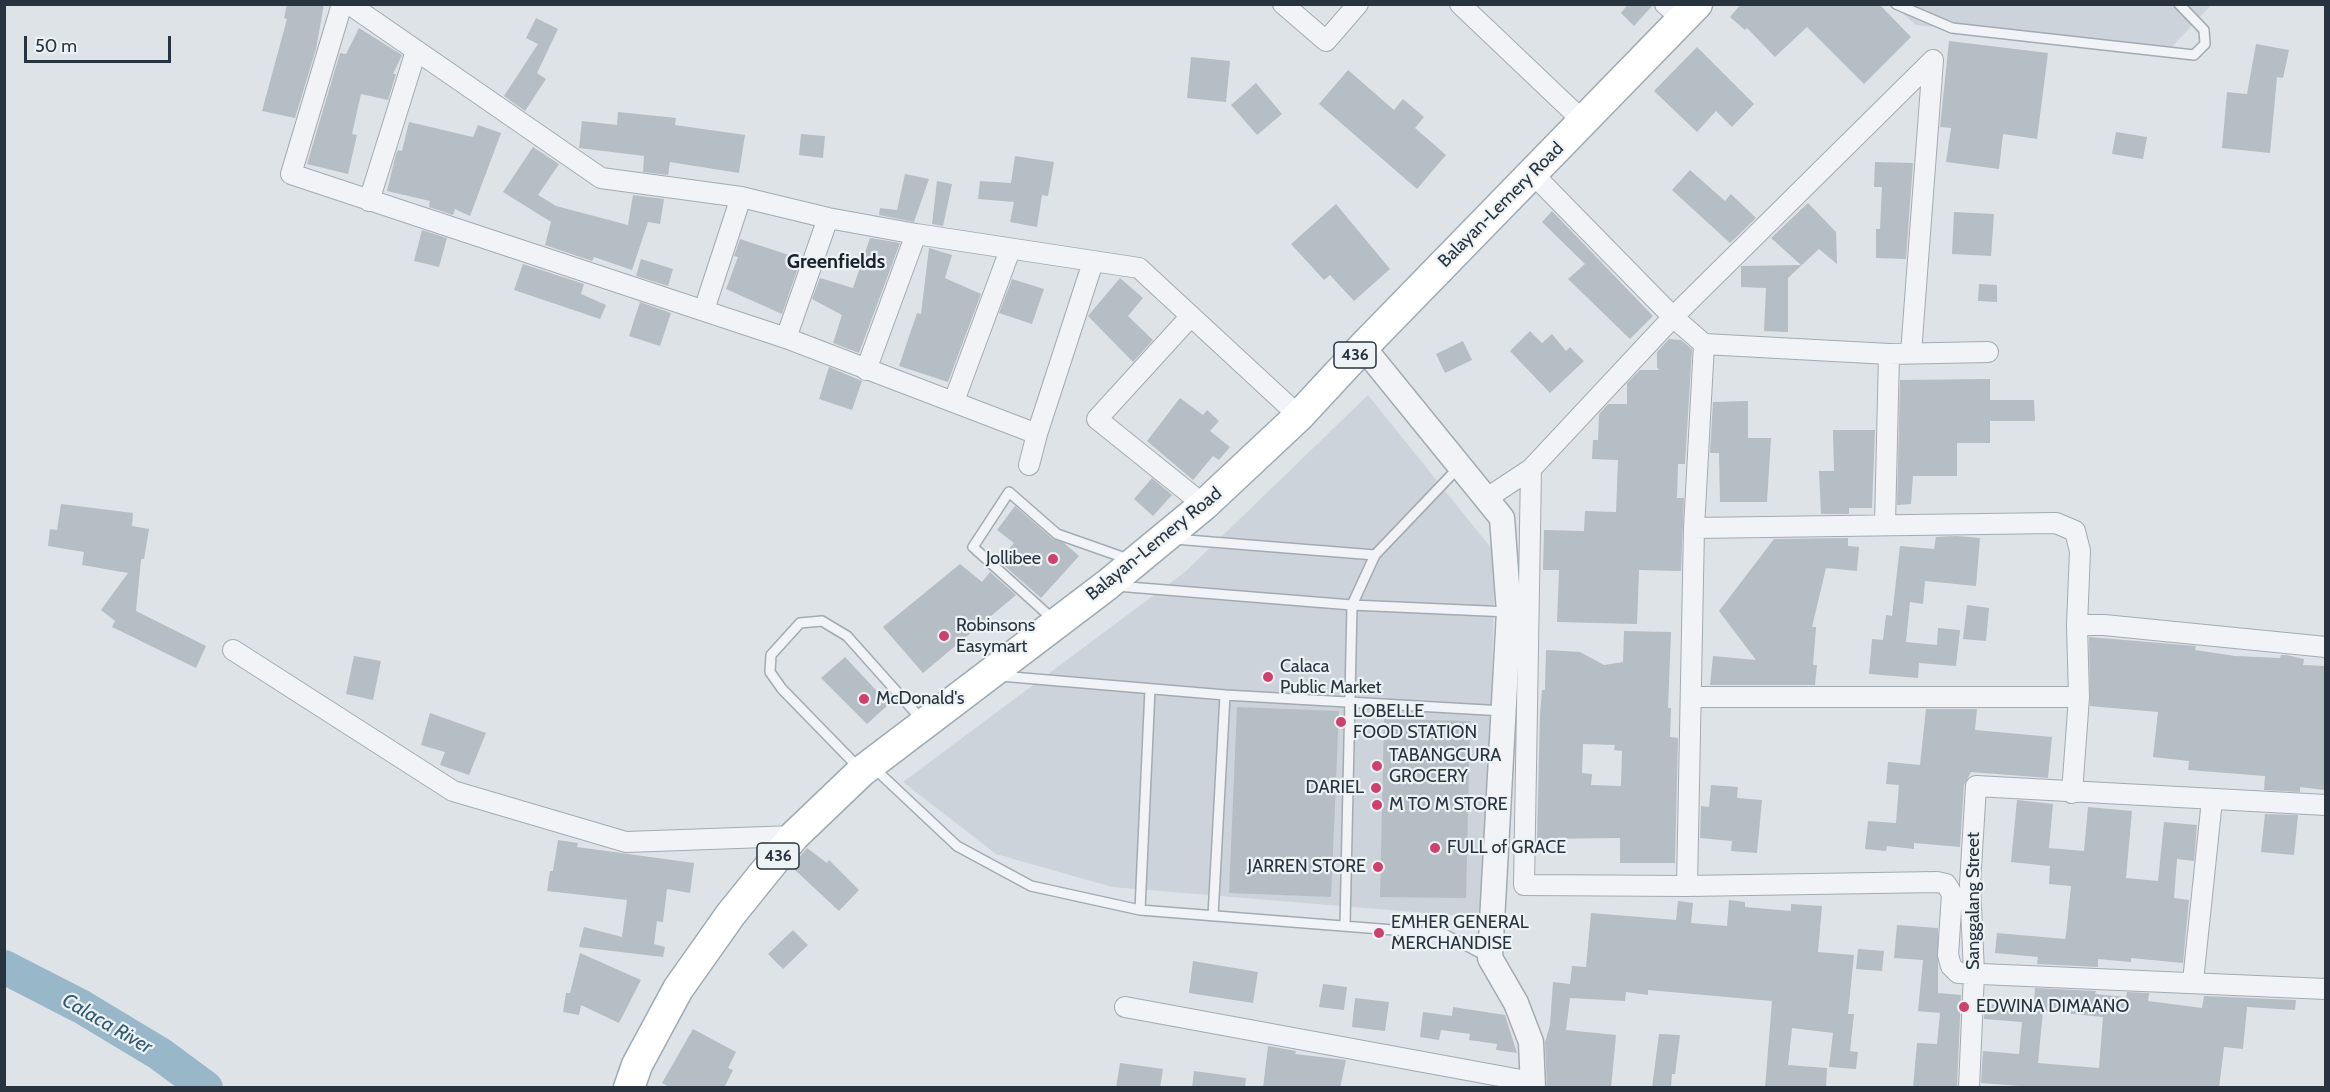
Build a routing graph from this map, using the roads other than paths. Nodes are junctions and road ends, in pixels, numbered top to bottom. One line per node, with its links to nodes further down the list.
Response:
1 (342, 4): 13 (street)
2 (349, 4): 9 (street)
3 (1283, 4): 4 (street)
4 (1358, 4)
5 (1460, 4): 10 (street)
6 (1896, 4): 7 (lane)
7 (2179, 4)
8 (1681, 10): 10 (main road, Balayan-Lemery Road / 436)
9 (416, 51): 12 (street); 13 (street)
10 (1584, 122): 11 (main road, Balayan-Lemery Road / 436)
11 (1532, 173): 20 (street); 23 (main road, Balayan-Lemery Road / 436)
12 (741, 197): 14 (street); 18 (street)
13 (369, 201): 18 (street)
14 (828, 218): 15 (street); 21 (street)
15 (916, 234): 16 (street); 27 (street)
16 (1010, 250): 17 (street); 28 (street)
17 (1093, 262): 19 (street); 30 (street)
18 (704, 310): 21 (street)
19 (1191, 316): 29 (street); 35 (street)
20 (1674, 317): 22 (street); 25 (street); 33 (street)
21 (786, 338): 27 (street)
22 (1704, 344): 26 (street); 37 (street)
23 (1363, 347): 29 (main road, Balayan-Lemery Road / 436); 32 (street)
24 (1988, 352): 25 (street)
25 (1911, 353): 26 (street)
26 (1889, 354): 36 (street)
27 (866, 370): 28 (street)
28 (954, 401): 30 (street)
29 (1299, 416): 35 (main road, Balayan-Lemery Road / 436)
30 (1037, 434): 31 (street)
31 (1029, 465)
32 (1460, 466): 34 (street); 39 (lane)
33 (1531, 469): 34 (street); 61 (street)
34 (1487, 498): 43 (street)
35 (1204, 505): 38 (main road, Balayan-Lemery Road / 436)
36 (1885, 524): 37 (street); 45 (street)
37 (1694, 528): 51 (street)
38 (1166, 538): 39 (lane); 40 (main road, Balayan-Lemery Road / 436)
39 (1375, 555): 42 (lane)
40 (1136, 561): 41 (main road, Balayan-Lemery Road / 436); 44 (lane)
41 (1107, 585): 42 (lane); 44 (main road, Balayan-Lemery Road / 436)
42 (1352, 605): 43 (lane); 53 (lane)
43 (1509, 612): 54 (street)
44 (1056, 623): 48 (main road, Balayan-Lemery Road / 436)
45 (2077, 625): 46 (street); 52 (street)
46 (2325, 647)
47 (233, 650): 60 (street)
48 (985, 675): 49 (lane); 55 (main road, Balayan-Lemery Road / 436)
49 (1150, 689): 50 (lane); 62 (lane)
50 (1225, 695): 53 (lane); 63 (lane)
51 (1692, 697): 52 (street); 61 (street)
52 (2079, 697): 57 (street)
53 (1351, 701): 54 (lane); 64 (lane)
54 (1505, 711): 65 (street)
55 (924, 722): 56 (main road, Balayan-Lemery Road / 436); 56 (lane)
56 (867, 768): 60 (main road, Balayan-Lemery Road / 436); 62 (lane)
57 (2072, 793): 58 (street); 66 (street, Sanggalang Street)
58 (2212, 800): 59 (street); 67 (street)
59 (2325, 805)
60 (794, 836): 71 (main road, Balayan-Lemery Road / 436)
61 (1687, 886): 66 (street)
62 (1140, 910): 63 (lane)
63 (1213, 916): 64 (lane)
64 (1345, 925): 65 (lane)
65 (1490, 958): 70 (street)
66 (1974, 973): 67 (street); 72 (street, Sanggalang Street)
67 (2193, 981): 68 (street)
68 (2325, 989)
69 (1125, 1007): 70 (street)
70 (1533, 1085)
71 (629, 1088)
72 (1969, 1088)

